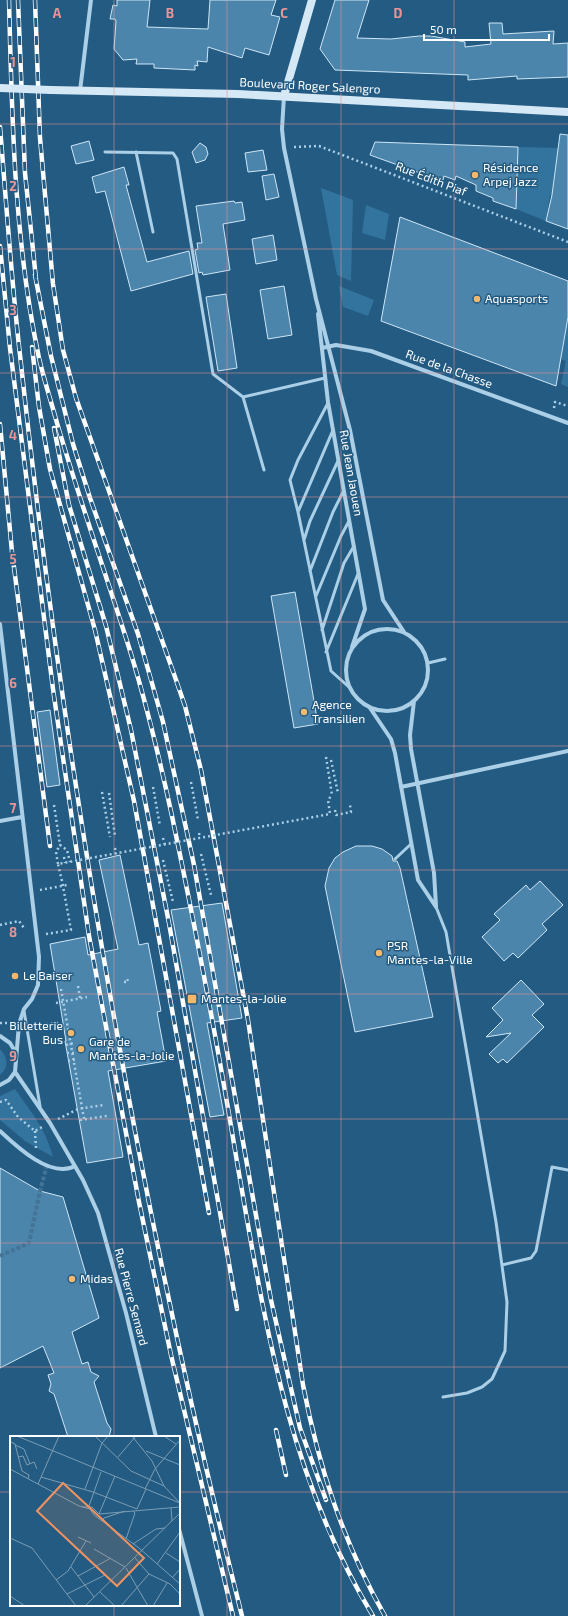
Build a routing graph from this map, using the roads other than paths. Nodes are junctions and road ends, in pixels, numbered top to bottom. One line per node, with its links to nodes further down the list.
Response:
1 (91, 0): 4 (street)
2 (312, 0): 5 (main road)
3 (0, 88): 4 (main road, Boulevard Roger Salengro, bridge)
4 (80, 91): 5 (main road, Boulevard Roger Salengro)
5 (284, 96): 6 (main road, Boulevard Roger Salengro); 10 (street, Rue Jean Jaouen)
6 (568, 112)
7 (105, 152): 8 (lane)
8 (136, 152): 9 (lane); 14 (lane)
9 (153, 232)
10 (316, 299): 11 (street, Rue Jean Jaouen); 12 (street, Rue Jean Jaouen)
11 (329, 345): 12 (street, Rue de la Chasse); 16 (street, Rue de la Chasse); 30 (street, Rue Jean Jaouen)
12 (322, 348): 13 (street, Rue Jean Jaouen)
13 (325, 378): 14 (lane); 15 (street, Rue Jean Jaouen)
14 (243, 397): 19 (lane)
15 (328, 402): 17 (street, Rue Jean Jaouen); 21 (lane)
16 (568, 423)
17 (333, 429): 18 (street, Rue Jean Jaouen); 21 (lane)
18 (338, 461): 20 (street, Rue Jean Jaouen); 23 (lane)
19 (264, 470)
20 (344, 490): 22 (street, Rue Jean Jaouen); 26 (lane)
21 (298, 512): 23 (lane)
22 (350, 520): 24 (street, Rue Jean Jaouen); 27 (lane)
23 (304, 540): 26 (lane)
24 (355, 544): 25 (street, Rue Jean Jaouen); 29 (lane)
25 (360, 570): 31 (street, Rue Jean Jaouen); 32 (lane)
26 (310, 572): 27 (lane)
27 (315, 598): 29 (lane)
28 (0, 624): 41 (street)
29 (321, 631): 32 (lane)
30 (404, 632): 31 (street); 34 (street)
31 (352, 647): 35 (street)
32 (326, 653): 35 (lane)
33 (445, 659): 34 (lane)
34 (428, 663): 36 (street)
35 (350, 688): 37 (street)
36 (414, 701): 37 (street); 39 (street)
37 (369, 707): 40 (street)
38 (568, 751): 39 (street)
39 (417, 783): 40 (street); 45 (street)
40 (401, 787): 43 (street)
41 (22, 817): 42 (street); 46 (street)
42 (0, 821)
43 (411, 844): 44 (lane); 45 (street)
44 (395, 859)
45 (436, 907): 55 (lane)
46 (24, 1009): 48 (street); 51 (lane)
47 (0, 1036): 48 (street)
48 (16, 1053): 49 (street)
49 (14, 1072): 50 (street); 51 (street, Rue Pierre Semard)
50 (0, 1085)
51 (40, 1106): 53 (street, Rue Pierre Semard)
52 (0, 1132): 53 (street)
53 (75, 1166): 57 (street, Rue Pierre Semard)
54 (568, 1170): 55 (lane)
55 (502, 1264): 56 (lane)
56 (442, 1397)
57 (156, 1436)
58 (180, 1533): 59 (street)
59 (202, 1616)

